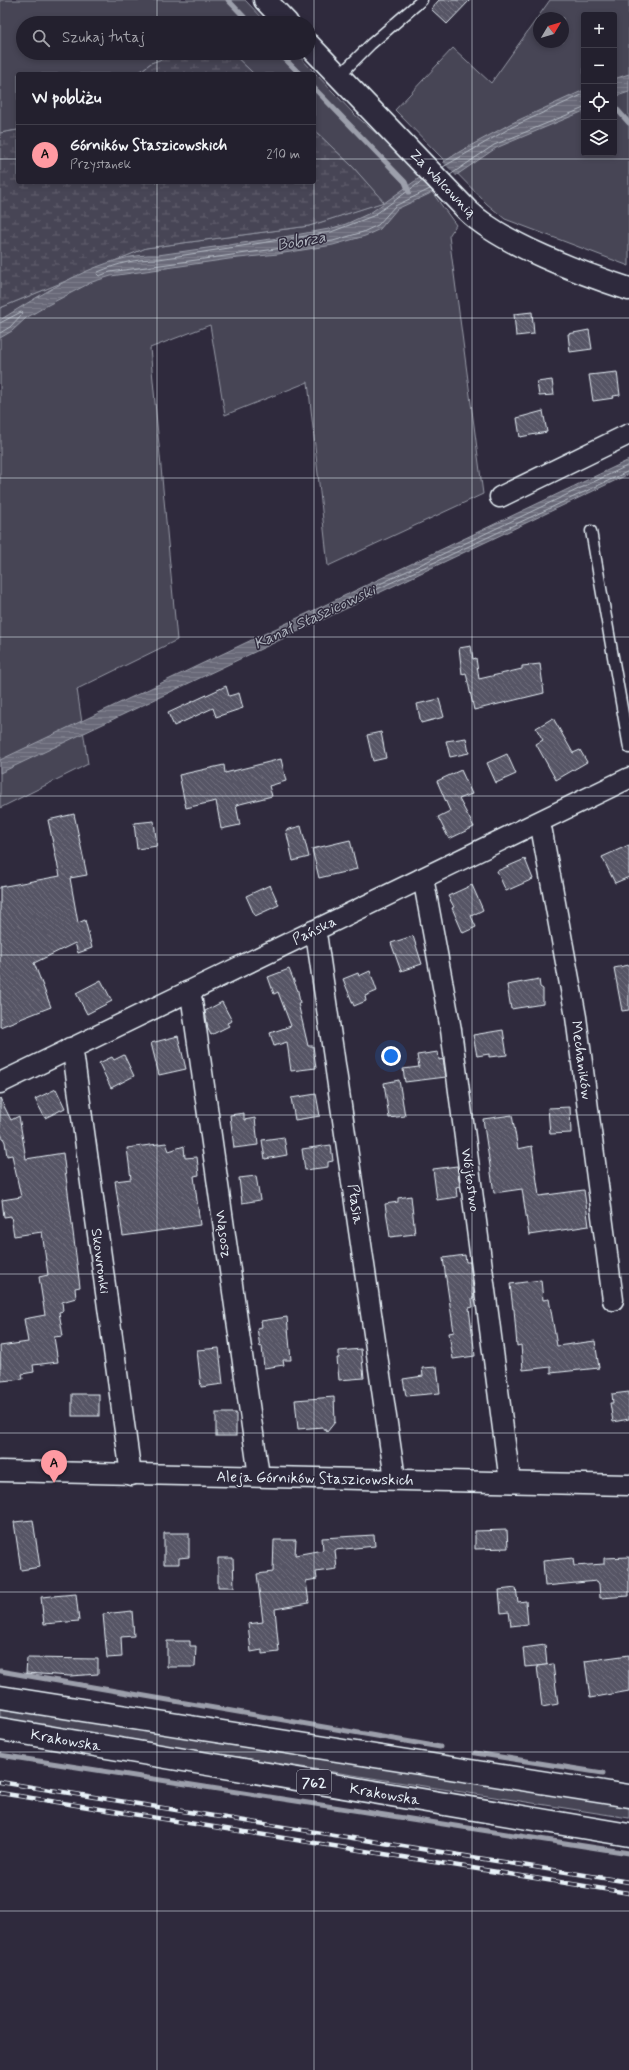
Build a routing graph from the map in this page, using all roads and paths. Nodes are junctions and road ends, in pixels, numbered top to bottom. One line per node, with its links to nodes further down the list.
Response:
1 (265, 0): 3 (main road)
2 (422, 0): 5 (lane)
3 (280, 16)
4 (316, 52): 5 (main road, Za Walcownią)
5 (339, 76): 6 (main road, Za Walcownią)
6 (629, 289)
7 (629, 434): 8 (street)
8 (500, 497)
9 (591, 531): 10 (lane)
10 (629, 748)
11 (629, 778): 12 (street, Pańska)
12 (538, 823): 13 (street, Pańska); 18 (street, Mechaników)
13 (421, 879): 14 (street, Pańska); 23 (street, Wójtostwo)
14 (313, 931): 15 (street, Pańska); 22 (street, Ptasia)
15 (187, 992): 16 (street, Pańska); 21 (street, Wąsosz)
16 (70, 1048): 17 (street, Pańska); 20 (street, Skowronki)
17 (0, 1083)
18 (613, 1300)
19 (0, 1471): 20 (street, Aleja Górników Staszicowskich)
20 (131, 1475): 21 (street, Aleja Górników Staszicowskich)
21 (259, 1476): 22 (street, Aleja Górników Staszicowskich)
22 (395, 1479): 23 (street, Aleja Górników Staszicowskich)
23 (510, 1482): 24 (street, Aleja Górników Staszicowskich)
24 (629, 1486)
25 (0, 1698): 27 (main road, Krakowska / 762)
26 (0, 1729): 28 (main road, Krakowska / 762)
27 (629, 1796)
28 (629, 1835)

